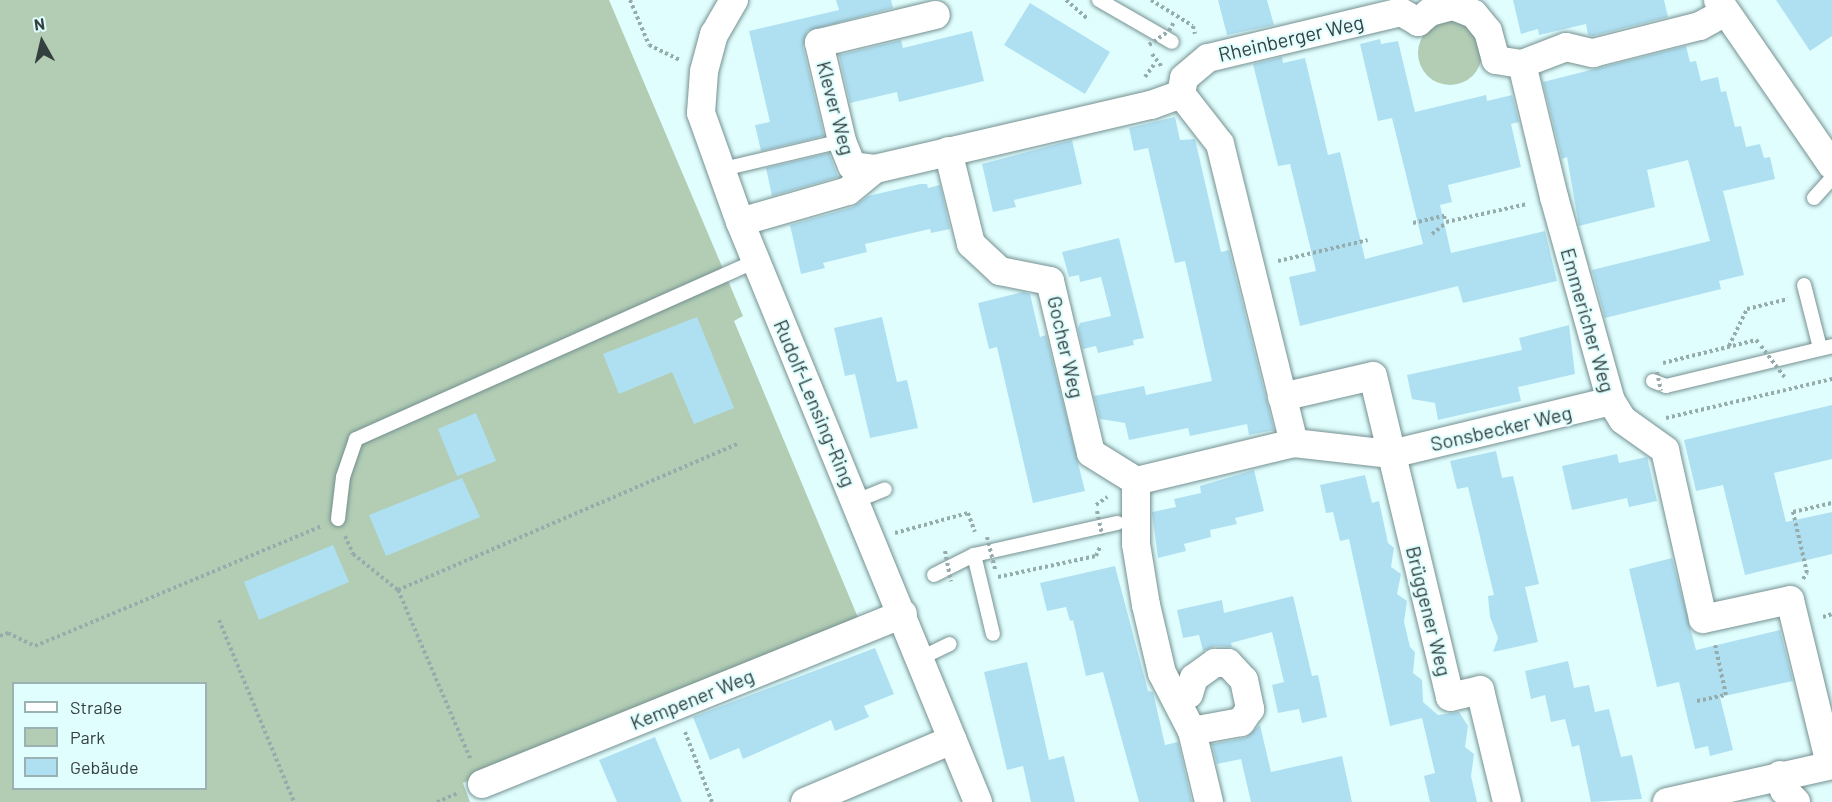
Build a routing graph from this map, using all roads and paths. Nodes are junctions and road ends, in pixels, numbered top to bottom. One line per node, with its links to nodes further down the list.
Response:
1 (630, 0): 11 (path)
2 (734, 0): 11 (street, Rudolf-Lensing-Ring)
3 (1099, 0): 8 (lane)
4 (1722, 6): 10 (street); 15 (street)
5 (903, 11): 6 (street, Klever Weg); 16 (street, Klever Weg)
6 (936, 15)
7 (1174, 22): 9 (path, bridge)
8 (1172, 42)
9 (1149, 45)
10 (1522, 64): 12 (street, Rheinberger Weg); 19 (street, Emmericher Weg)
11 (704, 72): 17 (street, Rudolf-Lensing-Ring)
12 (1181, 94): 14 (street); 27 (street)
13 (829, 144): 17 (lane)
14 (948, 151): 16 (street); 44 (street, Gocher Weg)
15 (1832, 165)
16 (875, 169): 21 (street)
17 (719, 170): 21 (street, Rudolf-Lensing-Ring)
18 (1832, 177): 20 (lane)
19 (1554, 197): 22 (path); 36 (street, Emmericher Weg)
20 (1814, 198)
21 (740, 222): 26 (street, Rudolf-Lensing-Ring)
22 (1446, 222): 23 (path); 24 (path)
23 (1413, 223)
24 (1432, 234)
25 (1368, 240): 27 (path)
26 (756, 261): 42 (street, Rudolf-Lensing-Ring); 45 (lane)
27 (1251, 267): 35 (street)
28 (1804, 285): 31 (lane)
29 (1790, 298): 30 (path)
30 (1729, 346): 33 (path); 34 (path, bridge)
31 (1826, 347): 33 (lane)
32 (1832, 379): 34 (path)
33 (1657, 381)
34 (1793, 388): 37 (path)
35 (1282, 397): 38 (street); 40 (street)
36 (1611, 401): 37 (street, Emmericher Weg); 40 (street, Sonsbecker Weg)
37 (1634, 428): 56 (street, Emmericher Weg)
38 (1294, 442): 40 (street, Sonsbecker Weg); 44 (street, Sonsbecker Weg)
39 (737, 444): 53 (path)
40 (1391, 454): 75 (street, Brüggener Weg)
41 (885, 489): 42 (lane)
42 (856, 501): 48 (street, Rudolf-Lensing-Ring)
43 (1832, 503): 54 (path)
44 (1122, 506): 47 (path, bridge); 50 (lane); 62 (street)
45 (338, 519): 53 (path); 59 (path)
46 (975, 532): 48 (path)
47 (987, 537)
48 (873, 542): 55 (street, Rudolf-Lensing-Ring)
49 (945, 551): 52 (path, bridge)
50 (974, 555): 51 (lane); 58 (lane)
51 (934, 575)
52 (951, 581)
53 (398, 590): 69 (path)
54 (1790, 600): 56 (street); 67 (street)
55 (903, 614): 61 (street, Rudolf-Lensing-Ring); 64 (street, Kempener Weg)
56 (1708, 617): 63 (path)
57 (219, 620): 70 (path)
58 (993, 634)
59 (0, 636)
60 (950, 644): 61 (lane)
61 (920, 659): 66 (street, Rudolf-Lensing-Ring)
62 (1178, 700): 65 (street); 65 (street)
63 (1698, 701)
64 (674, 706): 69 (street, Kempener Weg); 71 (path)
65 (1192, 731): 74 (street)
66 (952, 740): 72 (street); 73 (street, Rudolf-Lensing-Ring)
67 (1831, 764): 68 (street)
68 (1780, 775): 76 (street); 77 (street)
69 (482, 784)
70 (294, 802)
71 (712, 802)
72 (805, 802)
73 (978, 802)
74 (1209, 802)
75 (1507, 802)
76 (1667, 802)
77 (1796, 802)

